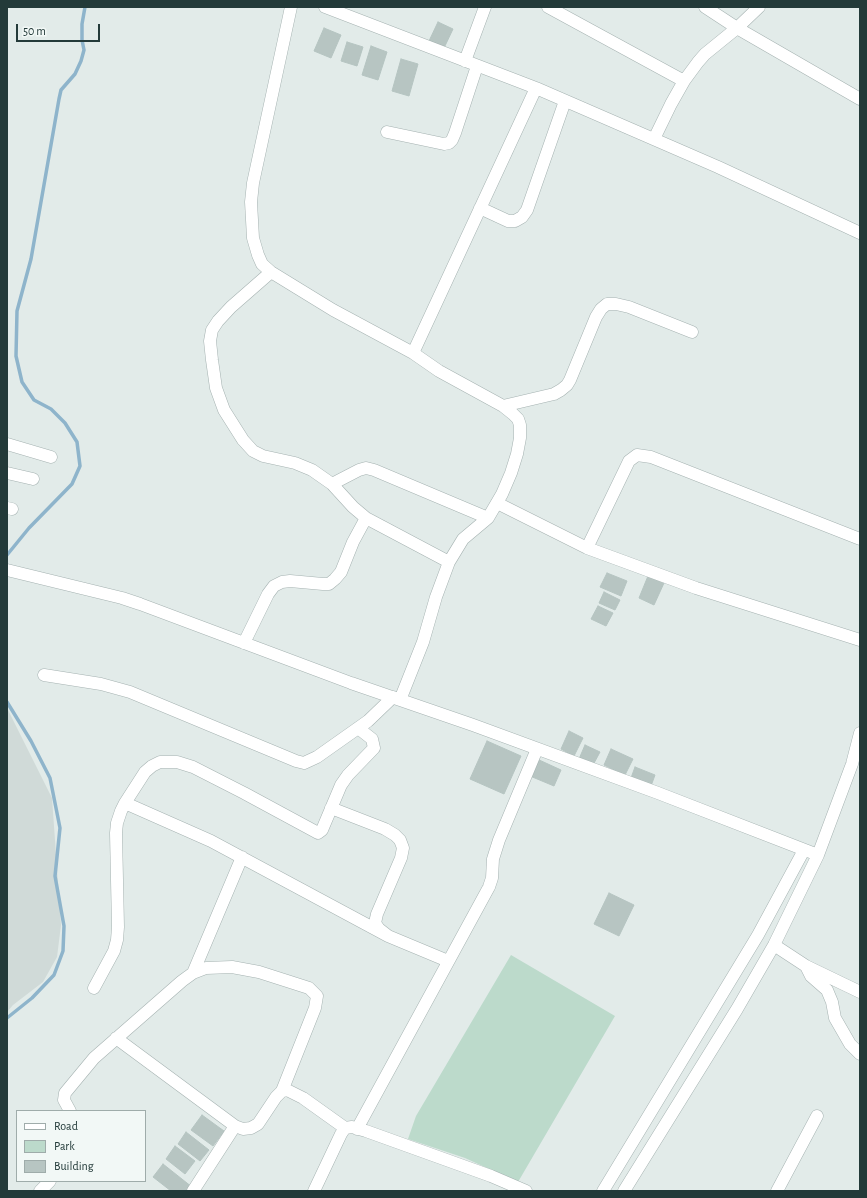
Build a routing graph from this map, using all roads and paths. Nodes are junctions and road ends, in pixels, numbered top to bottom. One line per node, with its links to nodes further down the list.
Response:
1 (291, 7): 18 (street)
2 (325, 7): 8 (street)
3 (485, 7): 8 (street)
4 (548, 7): 10 (street)
5 (705, 7): 7 (street)
6 (759, 7): 7 (street)
7 (737, 28): 10 (street); 12 (street)
8 (465, 61): 9 (street)
9 (477, 66): 11 (street); 14 (street)
10 (684, 81): 15 (street)
11 (536, 88): 13 (street); 16 (street)
12 (860, 99)
13 (565, 101): 15 (street); 16 (street)
14 (387, 132)
15 (654, 139): 17 (street)
16 (480, 208): 20 (street)
17 (860, 233)
18 (271, 272): 20 (street); 26 (street)
19 (692, 332): 21 (street)
20 (413, 354): 21 (street)
21 (503, 406): 27 (street)
22 (7, 444): 23 (street)
23 (51, 456)
24 (7, 473): 25 (street)
25 (33, 479)
26 (332, 484): 28 (street); 29 (street)
27 (496, 503): 29 (street); 31 (street)
28 (366, 518): 32 (street); 35 (street)
29 (488, 518): 32 (street)
30 (860, 539): 31 (street)
31 (587, 548): 34 (street)
32 (449, 562): 37 (street)
33 (9, 571): 35 (street)
34 (860, 640)
35 (244, 643): 37 (street)
36 (44, 675): 38 (street)
37 (397, 698): 38 (street); 40 (street)
38 (358, 728): 42 (street)
39 (860, 736): 44 (street)
40 (537, 749): 43 (street); 48 (street)
41 (125, 803): 42 (street); 45 (street); 51 (street)
42 (331, 808): 46 (street)
43 (804, 850): 44 (street); 65 (street)
44 (818, 855): 47 (street)
45 (242, 857): 46 (street); 50 (street)
46 (388, 936): 48 (street)
47 (774, 945): 49 (street); 66 (street)
48 (448, 961): 59 (street)
49 (806, 966): 52 (street); 54 (street)
50 (193, 973): 53 (street); 55 (street)
51 (94, 988)
52 (860, 992)
53 (116, 1038): 56 (street); 58 (street)
54 (860, 1054)
55 (282, 1091): 58 (street); 59 (street)
56 (69, 1110)
57 (817, 1116): 67 (street)
58 (235, 1126): 62 (street)
59 (351, 1128): 63 (street); 64 (street)
60 (49, 1182): 61 (street)
61 (40, 1191)
62 (193, 1191)
63 (314, 1191)
64 (526, 1191)
65 (603, 1191)
66 (624, 1191)
67 (777, 1191)

